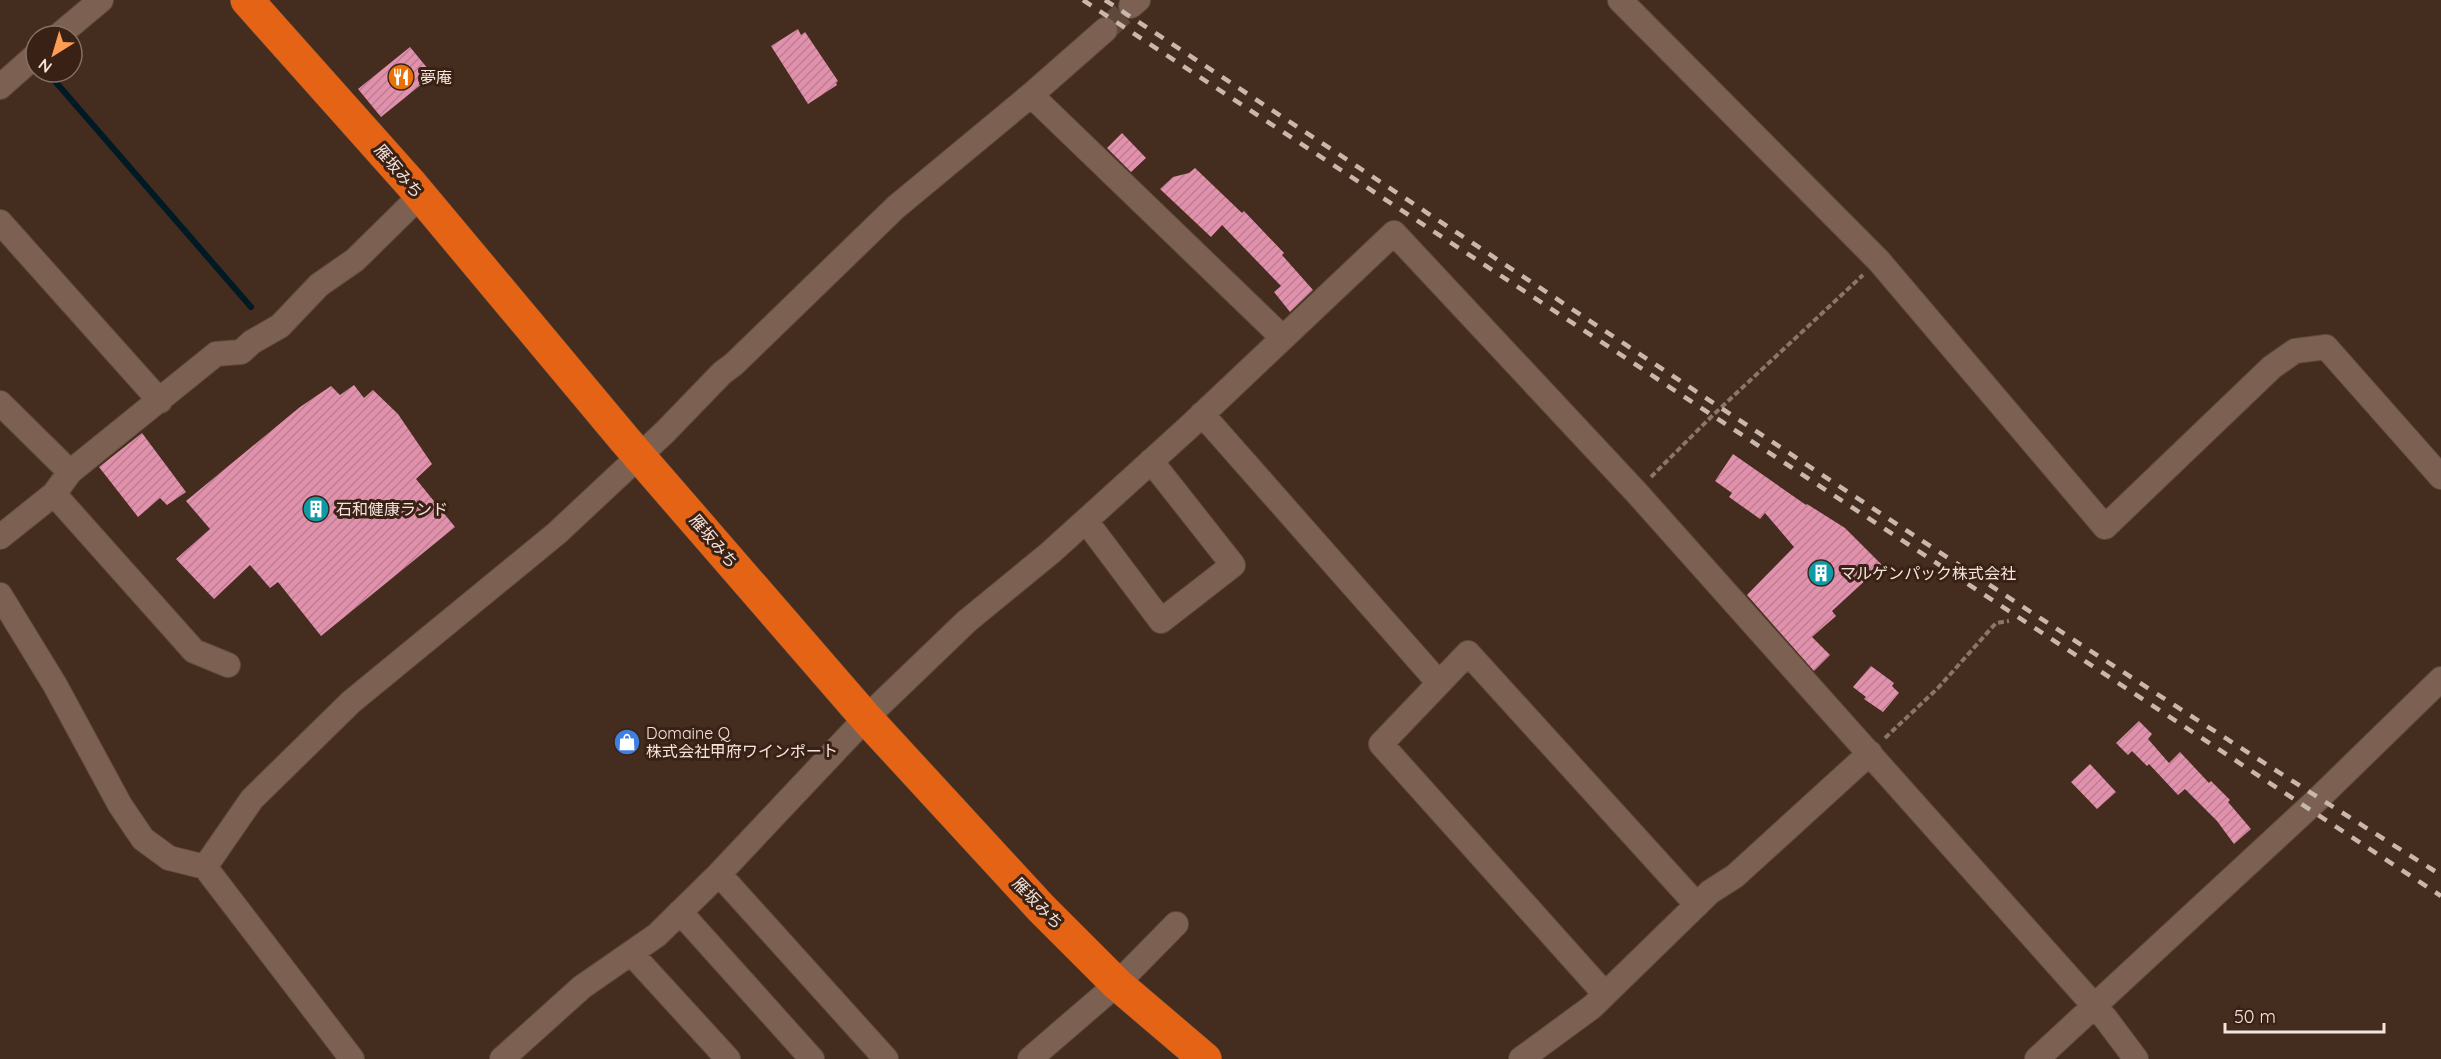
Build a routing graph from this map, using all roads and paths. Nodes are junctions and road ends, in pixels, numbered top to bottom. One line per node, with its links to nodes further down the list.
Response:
1 (101, 0): 4 (street)
2 (247, 0): 9 (highway, 雁坂みち)
3 (1620, 0): 11 (street)
4 (72, 24)
5 (1105, 30): 8 (street)
6 (24, 66): 7 (street)
7 (0, 87)
8 (1031, 95): 12 (street); 16 (street)
9 (420, 196): 13 (street); 16 (highway, 雁坂みち)
10 (0, 222): 13 (street)
11 (1879, 261): 19 (street); 20 (path)
12 (1283, 338): 15 (street); 20 (street)
13 (160, 401): 18 (street)
14 (0, 403): 18 (street)
15 (1202, 414): 17 (street); 28 (street)
16 (639, 455): 29 (highway, 雁坂みち); 31 (street)
17 (1151, 461): 22 (street); 22 (street)
18 (70, 472): 21 (street)
19 (2441, 477)
20 (1636, 492): 30 (street)
21 (54, 494): 23 (street); 26 (street)
22 (1086, 520): 29 (street)
23 (0, 537)
24 (0, 595): 31 (street)
25 (2009, 621): 30 (path)
26 (228, 665)
27 (2441, 679): 39 (street)
28 (1439, 683): 33 (street); 38 (street)
29 (866, 718): 32 (street); 37 (highway, 雁坂みち)
30 (1870, 753): 33 (street); 39 (street)
31 (205, 867): 40 (street)
32 (719, 874): 34 (street); 44 (street)
33 (1697, 905): 38 (street)
34 (680, 912): 36 (street); 43 (street)
35 (1176, 924): 37 (street)
36 (631, 954): 41 (street); 42 (street)
37 (1117, 984): 45 (street); 46 (highway, 雁坂みち)
38 (1605, 994): 47 (street)
39 (2094, 1006): 48 (street); 49 (street)
40 (352, 1059)
41 (502, 1059)
42 (728, 1059)
43 (812, 1059)
44 (886, 1059)
45 (1029, 1059)
46 (1205, 1059)
47 (1521, 1059)
48 (2037, 1059)
49 (2136, 1059)

